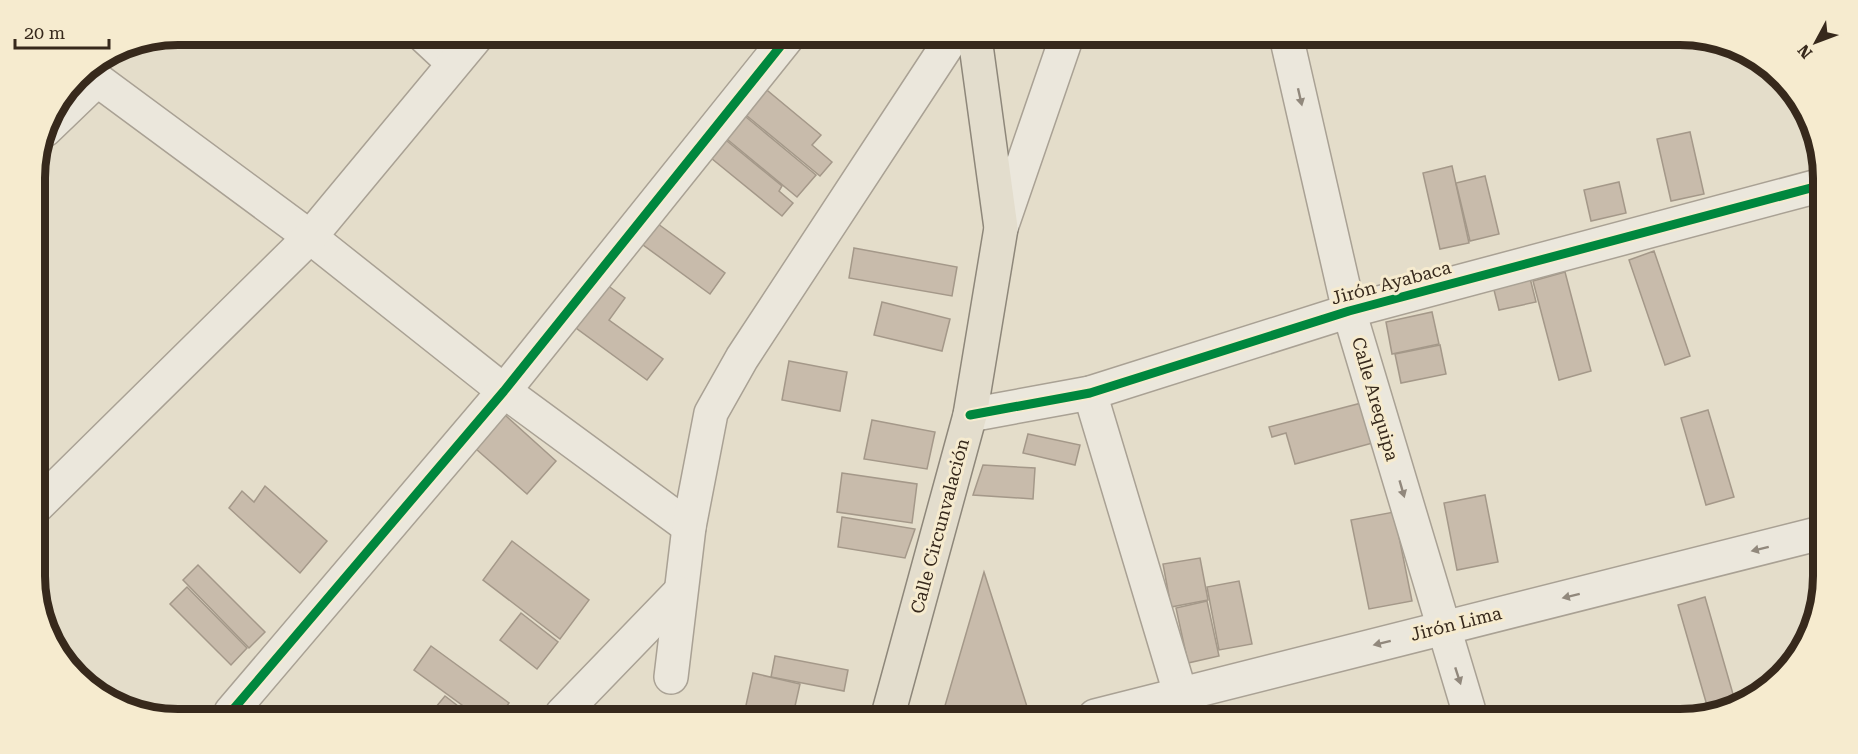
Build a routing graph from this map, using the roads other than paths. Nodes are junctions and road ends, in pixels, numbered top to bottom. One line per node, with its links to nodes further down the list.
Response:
1 (434, 45): 8 (street)
2 (469, 45): 8 (street)
3 (782, 45): 14 (street)
4 (947, 45): 18 (street)
5 (976, 45): 11 (main road, Calle Circunvalación)
6 (1064, 45): 11 (street)
7 (1288, 45): 13 (street, Calle Arequipa, one-way to 13)
8 (453, 63): 12 (street)
9 (92, 77): 12 (street)
10 (1813, 187): 13 (street, Jirón Ayabaca)
11 (1001, 228): 16 (main road, Calle Circunvalación)
12 (310, 237): 14 (street); 17 (street)
13 (1349, 311): 15 (street, Jirón Ayabaca); 21 (street, Calle Arequipa, one-way to 21)
14 (504, 392): 18 (street); 24 (street)
15 (1090, 393): 16 (street, Jirón Ayabaca); 23 (street)
16 (970, 415): 26 (main road, Calle Circunvalación)
17 (45, 498)
18 (689, 527): 20 (street)
19 (1813, 535): 21 (street, Jirón Lima, one-way to 21)
20 (679, 593): 22 (street); 25 (street)
21 (1442, 628): 23 (street, Jirón Lima, one-way to 23); 28 (street, Calle Arequipa, one-way to 28)
22 (671, 678)
23 (1184, 706): 27 (street, Jirón Lima)
24 (234, 709)
25 (567, 709)
26 (890, 709)
27 (1157, 709)
28 (1468, 709)

